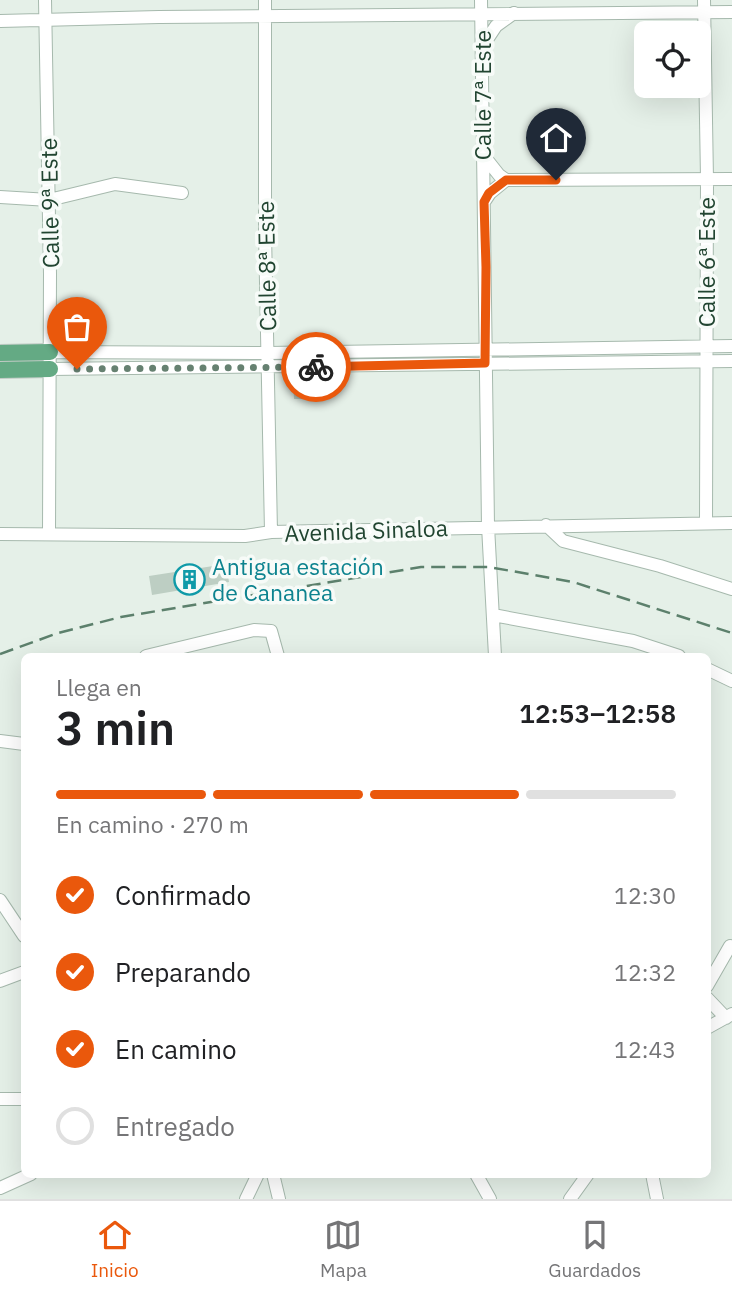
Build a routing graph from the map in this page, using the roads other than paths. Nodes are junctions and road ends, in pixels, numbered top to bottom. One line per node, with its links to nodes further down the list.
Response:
1 (45, 0): 9 (street, Calle 9ª Este)
2 (265, 0): 8 (street, Calle 8ª Este)
3 (481, 0): 7 (street, Calle 7ª Este)
4 (704, 6): 5 (street); 6 (street); 13 (street, Calle 6ª Este)
5 (732, 12)
6 (515, 13): 7 (street); 11 (street)
7 (481, 14): 8 (street); 11 (street, Calle 7ª Este)
8 (265, 16): 9 (street); 26 (street, Calle 8ª Este)
9 (46, 20): 10 (street); 18 (street, Calle 9ª Este)
10 (0, 21)
11 (482, 47): 12 (street, Calle 7ª Este)
12 (484, 156): 15 (street); 19 (street, Calle 7ª Este)
13 (707, 179): 14 (street); 15 (street); 20 (street, Calle 6ª Este)
14 (732, 179)
15 (506, 180): 19 (street)
16 (182, 193): 18 (street)
17 (0, 197): 18 (street)
18 (49, 200): 27 (street, Calle 9ª Este)
19 (484, 202): 23 (street, Calle 7ª Este)
20 (706, 346): 21 (street); 22 (street); 28 (street, Calle 6ª Este)
21 (732, 346)
22 (624, 347): 23 (street); 30 (street)
23 (485, 348): 24 (street); 31 (street, Calle 7ª Este)
24 (411, 349): 26 (street); 32 (street)
25 (0, 353): 27 (main road)
26 (268, 353): 27 (street); 33 (street, Calle 8ª Este)
27 (50, 360): 33 (street); 34 (main road); 40 (street, Calle 9ª Este)
28 (706, 361): 29 (street); 30 (street); 35 (street, Calle 6ª Este)
29 (732, 361)
30 (625, 362): 31 (street)
31 (485, 363): 32 (street); 38 (street, Calle 7ª Este)
32 (410, 365): 33 (street)
33 (269, 368): 39 (street, Calle 8ª Este)
34 (0, 370)
35 (706, 523): 36 (street, Avenida Sinaloa); 37 (street, Avenida Sinaloa)
36 (732, 523)
37 (546, 525): 38 (street, Avenida Sinaloa); 42 (street)
38 (488, 526): 39 (street, Avenida Sinaloa); 43 (street, Calle 7ª Este)
39 (271, 532): 40 (street, Avenida Sinaloa)
40 (49, 533): 41 (street, Avenida Sinaloa)
41 (0, 534)
42 (732, 589)
43 (493, 615): 46 (street, Calle 7ª Este); 47 (street)
44 (158, 653): 45 (street)
45 (277, 653)
46 (495, 653)
47 (668, 653)
48 (711, 671): 49 (street)
49 (732, 681)
50 (0, 741): 51 (street)
51 (21, 744)
52 (0, 900): 53 (street)
53 (21, 929)
54 (730, 946): 56 (street)
55 (21, 973): 57 (street)
56 (711, 979)
57 (0, 981)
58 (711, 1001): 59 (street)
59 (729, 1016): 60 (street)
60 (711, 1026)
61 (0, 1099): 62 (street)
62 (21, 1099)
63 (22, 1178): 69 (street)
64 (256, 1178): 70 (street)
65 (274, 1178): 71 (street)
66 (478, 1178): 72 (street)
67 (585, 1178): 73 (street)
68 (653, 1178): 74 (street)
69 (0, 1188)
70 (246, 1199)
71 (279, 1199)
72 (490, 1199)
73 (570, 1199)
74 (657, 1199)

